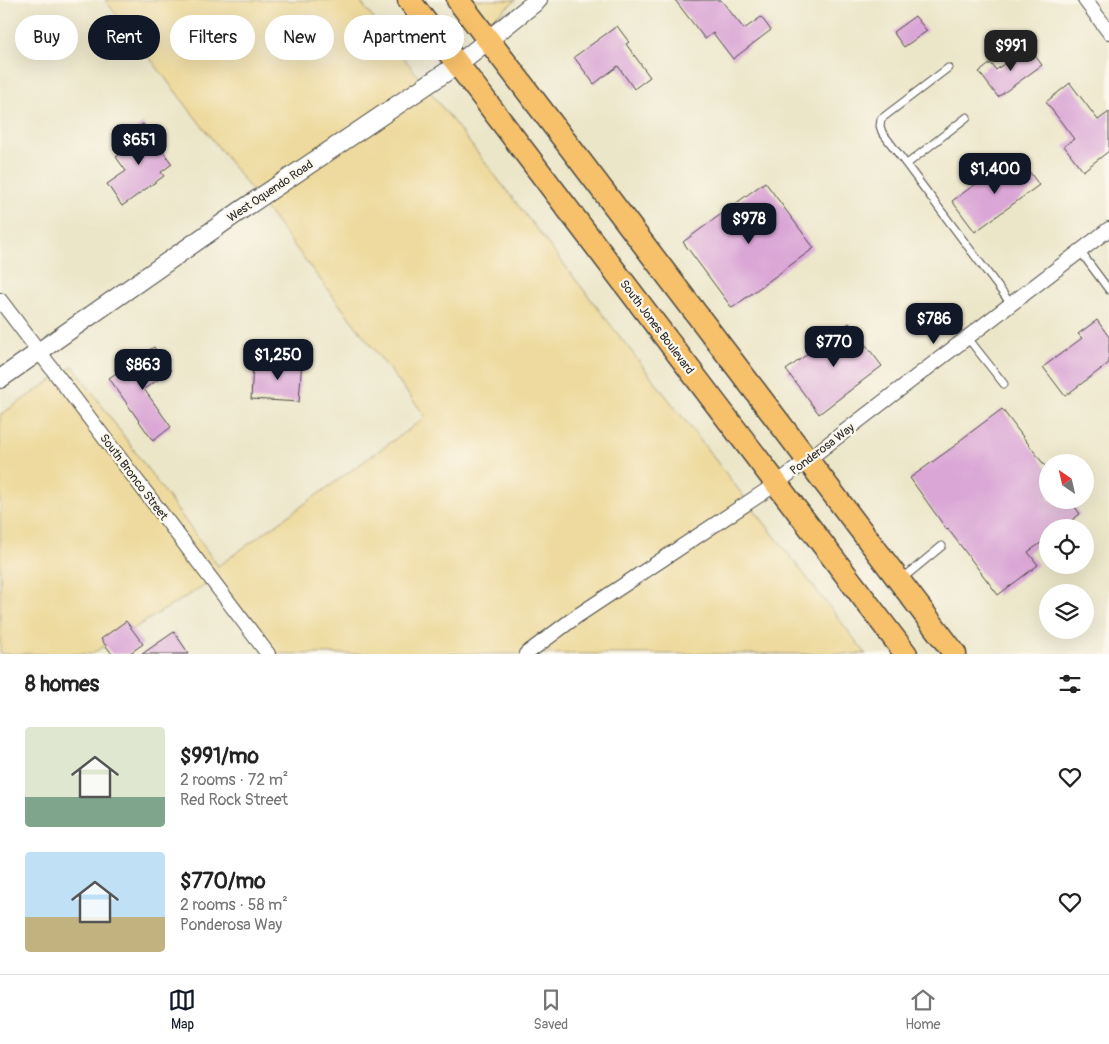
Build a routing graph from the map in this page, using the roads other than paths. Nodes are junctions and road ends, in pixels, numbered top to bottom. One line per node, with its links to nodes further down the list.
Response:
1 (409, 0): 7 (main road, South Jones Boulevard)
2 (458, 0): 6 (main road)
3 (538, 0): 6 (street, West Oquendo Road)
4 (1085, 0): 5 (street)
5 (1109, 32)
6 (488, 40): 7 (street, West Oquendo Road); 20 (main road)
7 (458, 64): 17 (street, West Oquendo Road); 21 (main road, South Jones Boulevard)
8 (948, 68): 10 (lane)
9 (967, 117): 10 (lane)
10 (907, 164): 15 (lane)
11 (1109, 229): 12 (street, Ponderosa Way)
12 (1080, 251): 13 (lane); 15 (street, Ponderosa Way)
13 (1109, 290)
14 (0, 300): 17 (street, South Bronco Street)
15 (1011, 304): 16 (street, Ponderosa Way)
16 (967, 337): 19 (lane); 20 (street, Ponderosa Way)
17 (39, 351): 18 (street, West Oquendo Road); 24 (street, South Bronco Street)
18 (0, 379)
19 (1004, 384)
20 (807, 460): 21 (street, Ponderosa Way); 23 (main road)
21 (776, 484): 25 (street, Ponderosa Way); 26 (main road, South Jones Boulevard)
22 (942, 546): 23 (lane)
23 (900, 582): 27 (main road)
24 (268, 654)
25 (526, 654)
26 (906, 654)
27 (955, 654)

